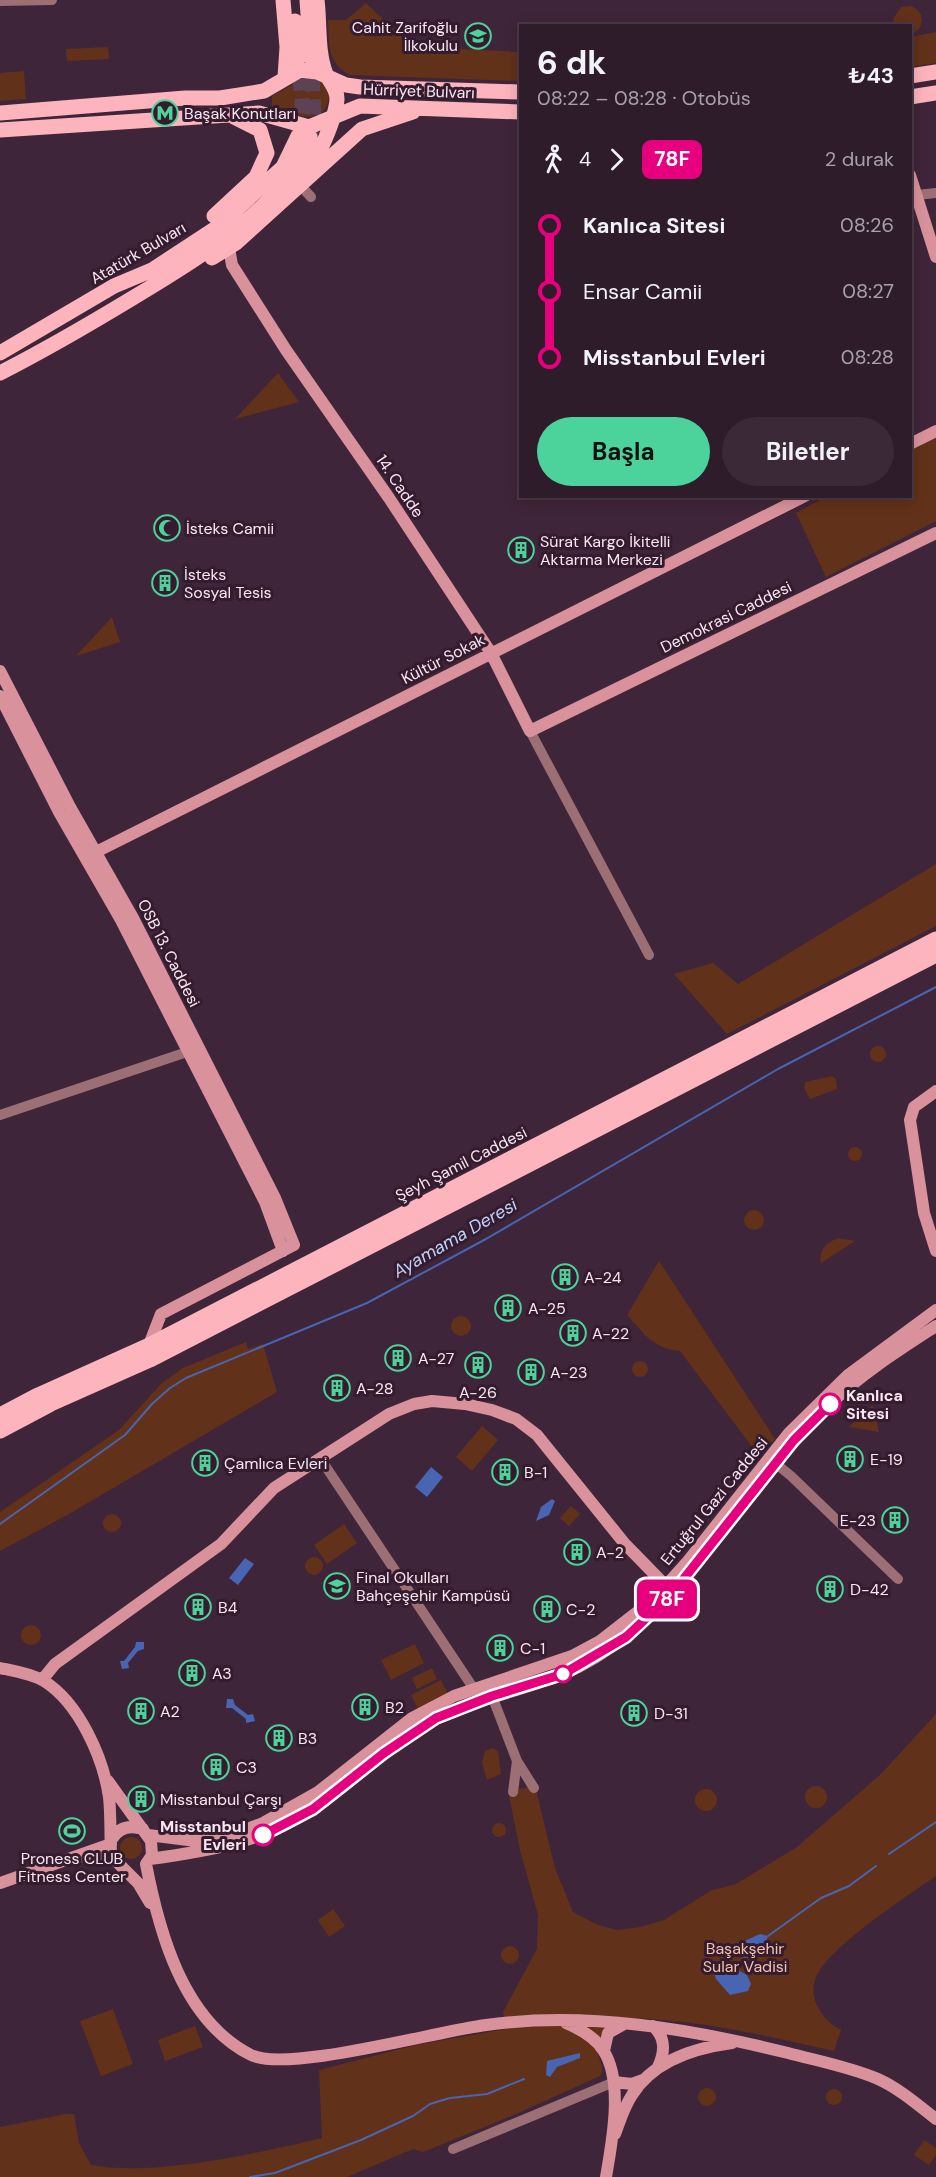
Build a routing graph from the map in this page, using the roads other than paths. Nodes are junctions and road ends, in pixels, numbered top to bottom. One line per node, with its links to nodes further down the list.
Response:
1 (52, 0): 6 (street)
2 (283, 0): 10 (main road)
3 (293, 0): 4 (main road)
4 (307, 0)
5 (317, 0): 8 (main road)
6 (0, 1)
7 (936, 72): 9 (main road)
8 (327, 76): 10 (main road, Hürriyet Bulvarı); 11 (main road, Hürriyet Bulvarı); 18 (main road)
9 (912, 76)
10 (285, 77): 16 (main road)
11 (519, 92)
12 (936, 93): 13 (main road)
13 (912, 97)
14 (424, 109): 15 (main road, Hürriyet Bulvarı); 18 (main road, Hürriyet Bulvarı); 21 (main road)
15 (519, 112)
16 (0, 113)
17 (228, 115): 18 (main road, Hürriyet Bulvarı); 19 (main road, Hürriyet Bulvarı); 27 (main road)
18 (332, 116): 21 (main road)
19 (0, 130)
20 (912, 181): 23 (street)
21 (300, 185): 24 (street); 25 (main road)
22 (936, 193): 23 (street)
23 (917, 195): 26 (street)
24 (311, 197)
25 (223, 252): 28 (main road); 35 (street, 14. Cadde)
26 (936, 257)
27 (152, 270): 28 (main road, Atatürk Bulvarı); 29 (main road, Atatürk Bulvarı)
28 (176, 272): 30 (main road)
29 (0, 353)
30 (0, 373)
31 (936, 431): 32 (street)
32 (912, 443)
33 (801, 498): 35 (street, Kültür Sokak)
34 (936, 533): 39 (street, Demokrasi Caddesi)
35 (491, 653): 39 (street, 14. Cadde); 40 (street, Kültür Sokak)
36 (0, 671): 37 (street)
37 (3, 692): 38 (street)
38 (11, 704): 40 (street, OSB 13. Caddesi); 45 (street, OSB 13. Caddesi)
39 (530, 731): 42 (street)
40 (96, 852): 44 (street, OSB 13. Caddesi)
41 (936, 939): 52 (main road, Şeyh Şamil Caddesi)
42 (649, 955)
43 (936, 955): 54 (main road, Şeyh Şamil Caddesi)
44 (200, 1051): 45 (street); 48 (street, OSB 13. Caddesi)
45 (187, 1052): 47 (street); 48 (street, OSB 13. Caddesi)
46 (936, 1091): 49 (street)
47 (0, 1115)
48 (284, 1251): 52 (street)
49 (936, 1251)
50 (936, 1310): 56 (street, Ertuğrul Gazi Caddesi)
51 (936, 1326): 56 (street, Ertuğrul Gazi Caddesi)
52 (149, 1345): 53 (main road, Şeyh Şamil Caddesi)
53 (0, 1416)
54 (0, 1431)
55 (320, 1458): 58 (street); 60 (street); 61 (street)
56 (772, 1461): 57 (street); 58 (street, Ertuğrul Gazi Caddesi); 62 (street, Ertuğrul Gazi Caddesi)
57 (898, 1579)
58 (666, 1586): 61 (street, Ertuğrul Gazi Caddesi)
59 (0, 1668): 60 (street)
60 (42, 1680): 64 (street)
61 (474, 1689): 62 (street); 67 (street, Ertuğrul Gazi Caddesi)
62 (492, 1696): 63 (street); 70 (street, Ertuğrul Gazi Caddesi)
63 (517, 1761): 65 (street); 66 (street)
64 (103, 1775): 67 (street); 68 (street)
65 (534, 1788)
66 (513, 1792)
67 (145, 1832): 68 (street); 70 (street)
68 (111, 1841): 69 (street); 71 (street)
69 (77, 1856): 71 (street); 72 (street)
70 (148, 1862): 71 (street); 73 (street)
71 (118, 1863): 73 (street)
72 (0, 1883)
73 (157, 1917): 74 (street)
74 (560, 2020): 75 (street); 78 (street)
75 (626, 2023): 76 (street); 78 (street)
76 (653, 2026): 77 (street); 79 (street)
77 (742, 2042): 79 (street); 82 (street)
78 (604, 2051): 81 (street)
79 (658, 2067): 80 (street)
80 (644, 2080): 81 (street); 83 (street)
81 (615, 2082): 83 (street); 84 (street)
82 (936, 2119)
83 (612, 2142): 85 (street)
84 (453, 2149)
85 (606, 2177)

